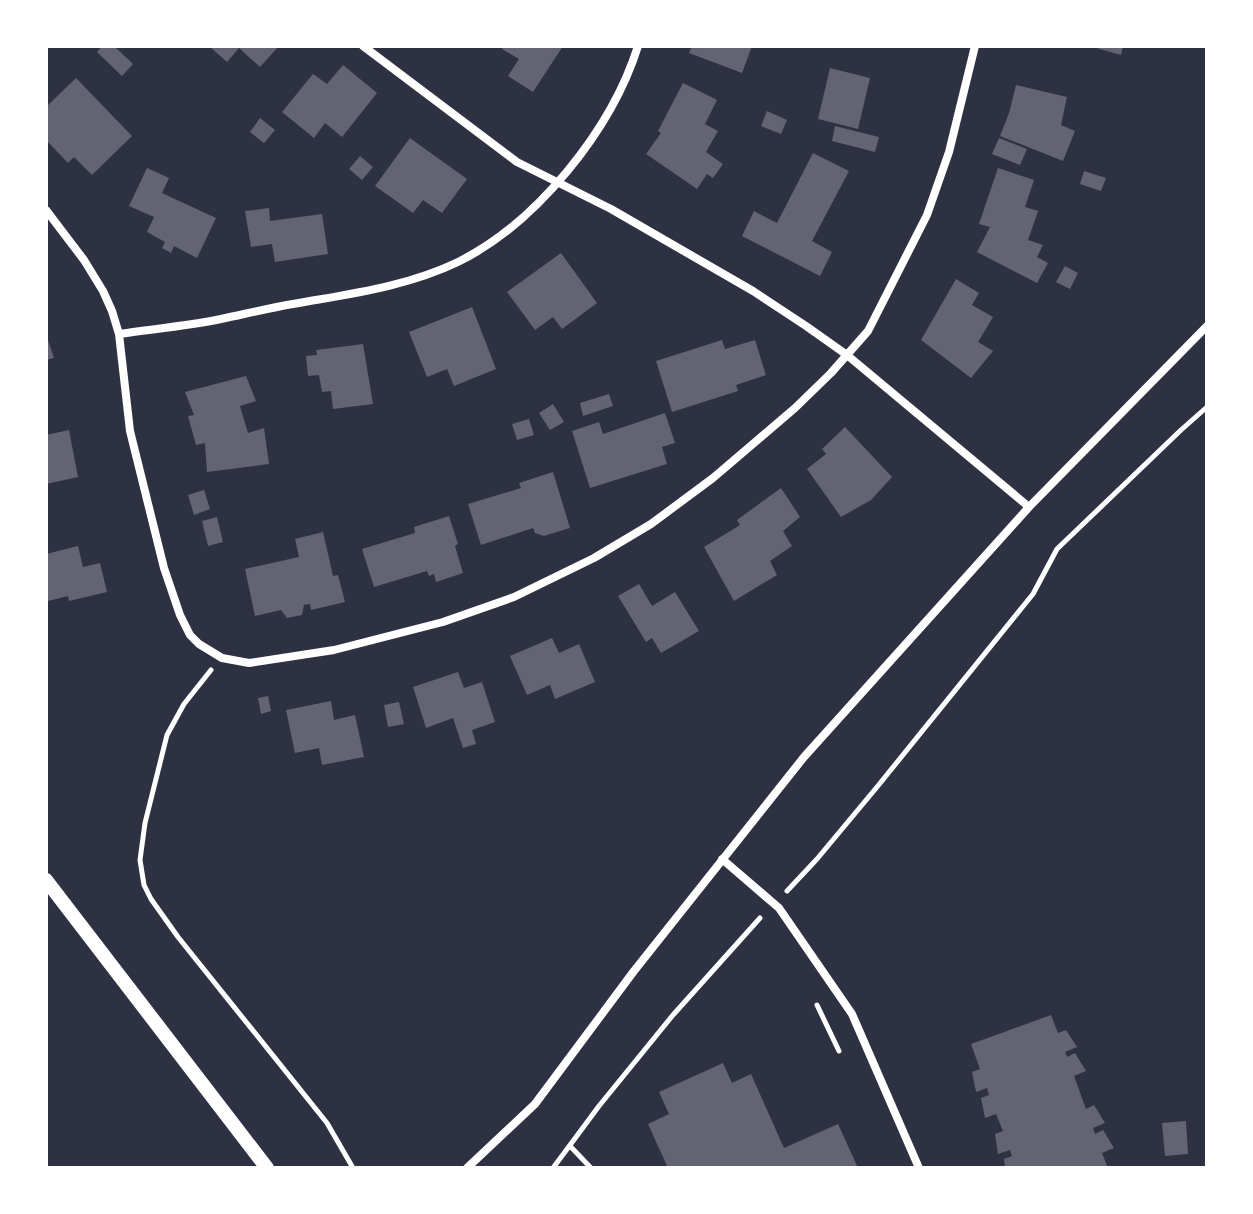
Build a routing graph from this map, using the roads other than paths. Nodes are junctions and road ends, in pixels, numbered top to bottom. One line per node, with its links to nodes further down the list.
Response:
1 (363, 46): 4 (street)
2 (638, 46): 4 (street)
3 (975, 46): 8 (street)
4 (557, 182): 7 (street); 8 (street)
5 (46, 210): 7 (street)
6 (1207, 326): 9 (street)
7 (119, 334): 8 (street)
8 (847, 355): 9 (street)
9 (1029, 507): 10 (street)
10 (722, 859): 13 (street); 14 (street)
11 (46, 880): 12 (street)
12 (267, 1168)
13 (467, 1168)
14 (919, 1168)

